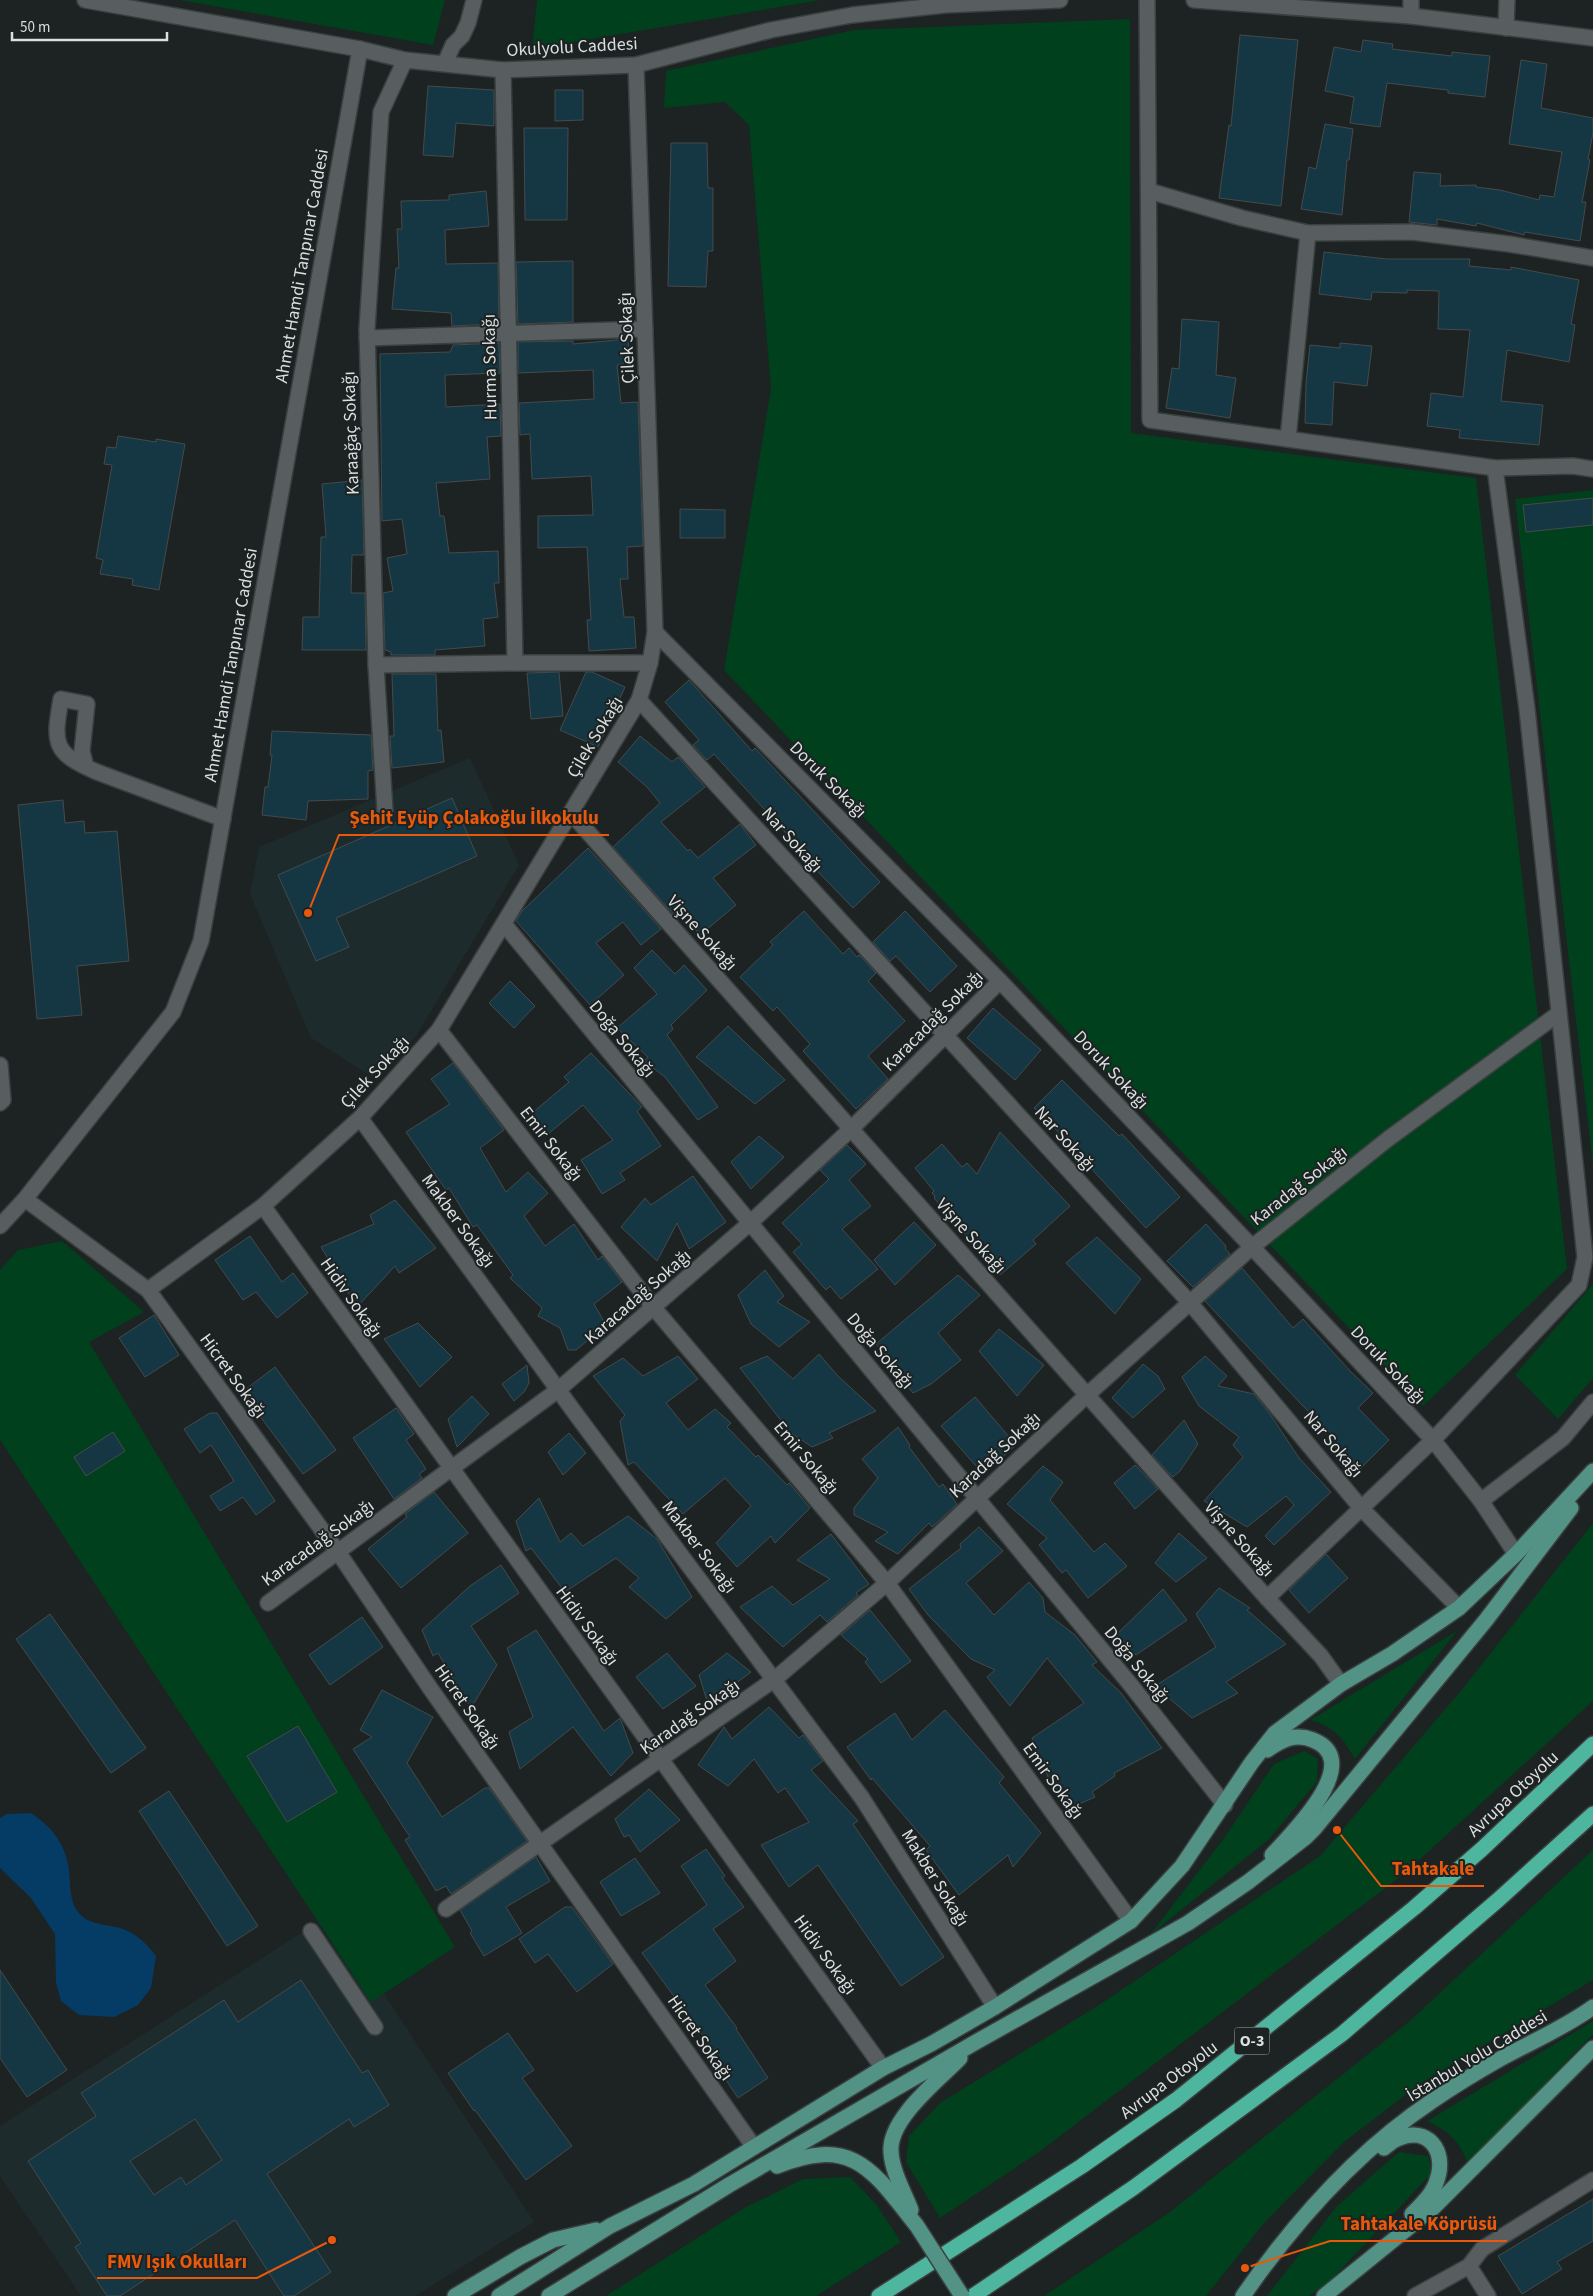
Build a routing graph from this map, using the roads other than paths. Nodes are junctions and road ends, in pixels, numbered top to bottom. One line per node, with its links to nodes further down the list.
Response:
1 (86, 0): 14 (street, Okulyolu Caddesi)
2 (474, 0): 16 (street)
3 (1060, 0): 9 (street, Okulyolu Caddesi)
4 (1147, 0): 19 (street)
5 (1194, 0): 6 (street)
6 (1203, 0): 10 (street)
7 (1411, 0): 11 (street)
8 (1507, 0): 12 (street)
9 (996, 2): 17 (street, Okulyolu Caddesi)
10 (1318, 4): 11 (street)
11 (1411, 16): 12 (street)
12 (1506, 28): 13 (street)
13 (1593, 38)
14 (360, 50): 15 (street, Okulyolu Caddesi); 36 (street, Ahmet Hamdi Tanpınar Caddesi)
15 (405, 60): 16 (street, Okulyolu Caddesi); 24 (street, Karaağaç Sokağı)
16 (445, 63): 18 (street, Okulyolu Caddesi)
17 (636, 64): 18 (street, Okulyolu Caddesi); 22 (street, Çilek Sokağı)
18 (503, 70): 23 (street, Hurma Sokağı)
19 (1149, 191): 20 (street); 25 (street)
20 (1308, 233): 21 (street); 25 (street)
21 (1593, 258)
22 (645, 330): 23 (street); 28 (street, Çilek Sokağı)
23 (508, 334): 24 (street); 29 (street, Hurma Sokağı)
24 (367, 338): 31 (street, Karaağaç Sokağı)
25 (1288, 439): 26 (street)
26 (1495, 468): 27 (street); 39 (street)
27 (1593, 469)
28 (655, 632): 30 (street, Çilek Sokağı); 38 (street, Doruk Sokağı)
29 (515, 662): 30 (street); 31 (street)
30 (650, 663): 32 (street, Çilek Sokağı)
31 (376, 666): 34 (street, Karaağaç Sokağı)
32 (638, 700): 35 (street, Çilek Sokağı); 41 (street, Nar Sokağı)
33 (86, 767): 36 (street)
34 (385, 811)
35 (571, 813): 37 (street, Çilek Sokağı); 45 (street, Vişne Sokağı)
36 (223, 819): 46 (street, Ahmet Hamdi Tanpınar Caddesi)
37 (504, 924): 40 (street, Çilek Sokağı); 48 (street, Doğa Sokağı)
38 (1000, 981): 41 (street, Karacadağ Sokağı); 50 (street, Doruk Sokağı)
39 (1558, 1014): 50 (street, Karadağ Sokağı); 57 (street)
40 (439, 1030): 44 (street, Çilek Sokağı); 53 (street, Emir Sokağı)
41 (946, 1035): 45 (street, Karacadağ Sokağı); 52 (street, Nar Sokağı)
42 (0, 1065): 43 (street)
43 (0, 1103)
44 (360, 1118): 47 (street, Çilek Sokağı); 54 (street, Makber Sokağı)
45 (851, 1129): 48 (street, Karacadağ Sokağı); 55 (street, Vişne Sokağı)
46 (25, 1199): 49 (street, Ahmet Hamdi Tanpınar Caddesi); 51 (street, Hicret Sokağı)
47 (263, 1206): 51 (street, Çilek Sokağı); 58 (street, Hidiv Sokağı)
48 (750, 1223): 53 (street, Karacadağ Sokağı); 61 (street, Doğa Sokağı)
49 (0, 1226)
50 (1252, 1246): 52 (street, Karadağ Sokağı); 57 (street, Doruk Sokağı)
51 (148, 1290): 64 (street, Hicret Sokağı)
52 (1191, 1304): 55 (street, Karadağ Sokağı); 63 (street, Nar Sokağı)
53 (654, 1308): 54 (street, Karacadağ Sokağı); 66 (street, Emir Sokağı)
54 (558, 1390): 58 (street, Karacadağ Sokağı); 70 (street, Makber Sokağı)
55 (1087, 1395): 61 (street, Karadağ Sokağı); 67 (street, Vişne Sokağı)
56 (1593, 1402): 62 (street)
57 (1433, 1440): 62 (street, Doruk Sokağı); 63 (street)
58 (450, 1470): 64 (street, Karacadağ Sokağı); 73 (street, Hidiv Sokağı)
59 (1593, 1471): 65 (main road)
60 (1593, 1478): 78 (main road)
61 (977, 1498): 66 (street, Karadağ Sokağı); 75 (street, Doğa Sokağı)
62 (1481, 1501): 65 (street, Doruk Sokağı)
63 (1362, 1509): 67 (street); 69 (street, Nar Sokağı)
64 (338, 1552): 68 (street, Karacadağ Sokağı); 77 (street, Hicret Sokağı)
65 (1516, 1554): 69 (main road)
66 (887, 1583): 70 (street, Karadağ Sokağı); 80 (street, Emir Sokağı)
67 (1267, 1598): 71 (street, Vişne Sokağı)
68 (268, 1603)
69 (1459, 1608): 71 (main road)
70 (775, 1679): 73 (street, Karadağ Sokağı); 82 (street, Makber Sokağı)
71 (1341, 1684): 74 (main road)
72 (1593, 1744): 99 (highway, Avrupa Otoyolu / O-3)
73 (662, 1759): 77 (street, Karadağ Sokağı); 87 (street, Hidiv Sokağı)
74 (1252, 1762): 75 (main road); 78 (main road)
75 (1225, 1805): 80 (main road)
76 (1593, 1814): 101 (highway)
77 (542, 1844): 79 (street, Karadağ Sokağı); 88 (street, Hicret Sokağı)
78 (1248, 1882): 85 (main road)
79 (446, 1909)
80 (1131, 1921): 82 (main road)
81 (311, 1931): 84 (street)
82 (995, 2007): 87 (main road)
83 (1593, 2007): 89 (main road, İstanbul Yolu Caddesi)
84 (375, 2027)
85 (976, 2042): 91 (main road); 93 (main road)
86 (1593, 2048): 95 (main road)
87 (883, 2068): 88 (main road)
88 (754, 2147): 92 (main road)
89 (1343, 2176): 95 (main road); 102 (main road, İstanbul Yolu Caddesi)
90 (1593, 2180): 94 (street)
91 (729, 2185): 93 (main road); 98 (main road)
92 (610, 2226): 96 (main road); 97 (main road)
93 (917, 2226): 100 (main road, bridge)
94 (1469, 2266): 104 (street); 105 (street)
95 (1343, 2282): 103 (main road)
96 (455, 2296)
97 (499, 2296)
98 (549, 2296)
99 (879, 2296)
100 (962, 2296)
101 (973, 2296)
102 (1243, 2296)
103 (1324, 2296)
104 (1415, 2296)
105 (1488, 2296)

